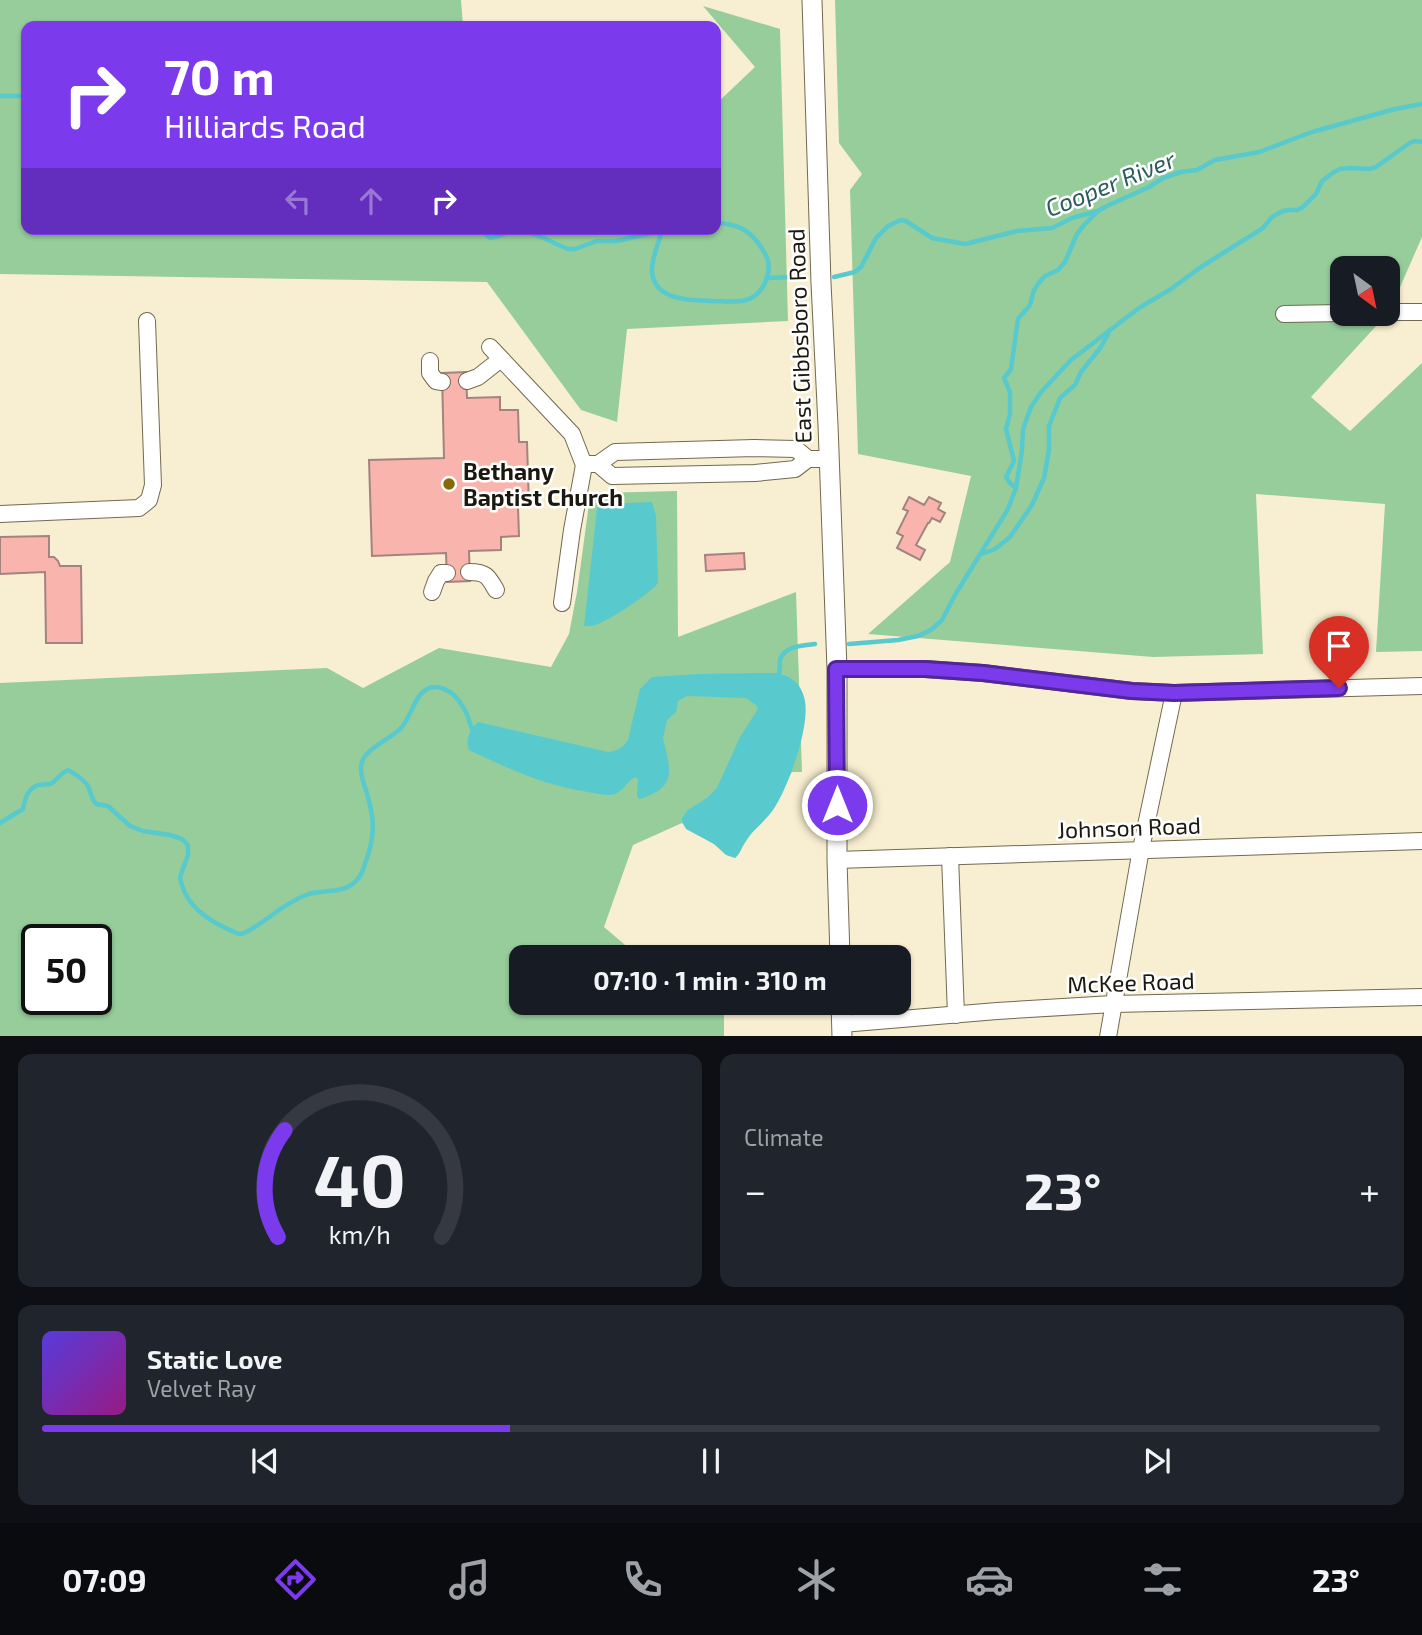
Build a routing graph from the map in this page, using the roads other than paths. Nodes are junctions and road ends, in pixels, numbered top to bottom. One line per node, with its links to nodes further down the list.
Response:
1 (812, 0): 13 (main road, East Gibbsboro Road)
2 (1422, 312): 4 (street)
3 (1330, 313): 5 (street)
4 (1400, 313)
5 (1284, 314)
6 (147, 321): 17 (street)
7 (430, 360): 9 (street)
8 (467, 381): 14 (street)
9 (442, 382)
10 (754, 448): 11 (street); 12 (street); 15 (street)
11 (687, 450): 14 (street); 16 (street)
12 (808, 459): 13 (street); 15 (street)
13 (829, 459): 23 (main road, East Gibbsboro Road)
14 (591, 464): 16 (street); 22 (street)
15 (755, 473): 16 (street)
16 (687, 475)
17 (0, 514)
18 (469, 572): 20 (street)
19 (447, 573): 21 (street)
20 (496, 590)
21 (432, 592)
22 (562, 603)
23 (836, 669): 25 (street); 29 (main road, East Gibbsboro Road)
24 (1422, 686): 25 (street)
25 (1174, 693): 27 (street)
26 (1422, 841): 27 (street, Johnson Road)
27 (1140, 849): 28 (street, Johnson Road); 32 (street)
28 (950, 856): 29 (street, Johnson Road); 33 (street)
29 (838, 860): 30 (main road, East Gibbsboro Road)
30 (840, 945)
31 (1422, 997): 32 (street, McKee Road)
32 (1113, 1004): 33 (street, McKee Road); 35 (street)
33 (956, 1015): 34 (street, McKee Road)
34 (842, 1030)
35 (1108, 1036)

